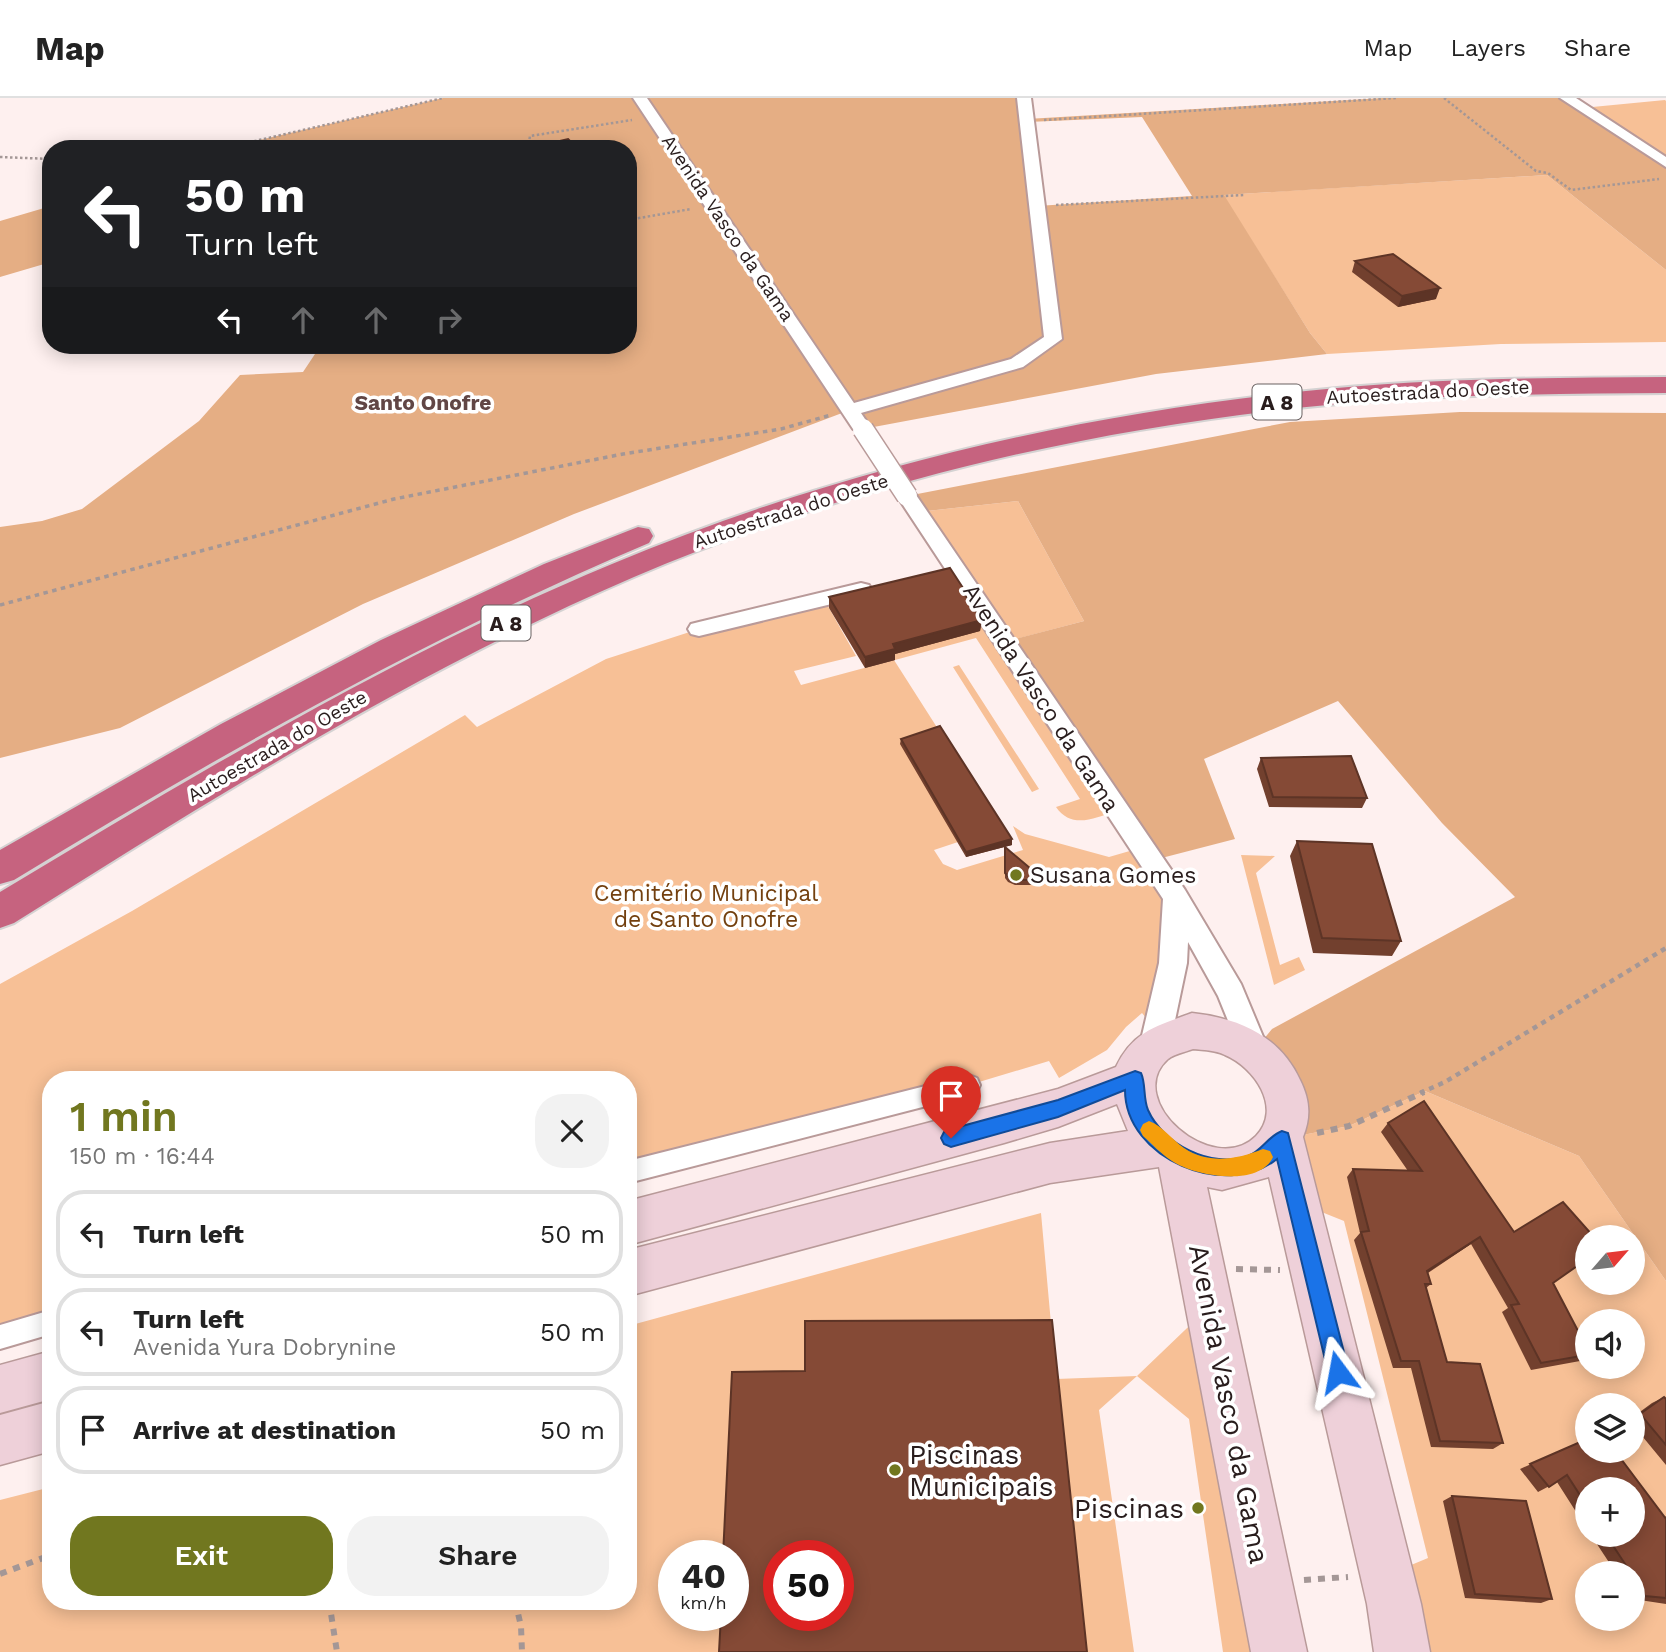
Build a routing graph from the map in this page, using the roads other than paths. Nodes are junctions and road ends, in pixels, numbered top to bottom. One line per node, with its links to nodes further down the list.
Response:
1 (640, 98): 7 (street, Avenida Vasco da Gama)
2 (1024, 98): 7 (street)
3 (1567, 98): 4 (street)
4 (1666, 163)
5 (1666, 365): 12 (highway, Autoestrada do Oeste / A 8)
6 (1666, 385): 14 (highway, Autoestrada do Oeste / A 8)
7 (850, 410): 8 (street, Avenida Vasco da Gama)
8 (863, 429): 9 (street, bridge)
9 (907, 496): 13 (street, Avenida Vasco da Gama)
10 (880, 585): 11 (street)
11 (699, 629)
12 (0, 869)
13 (1176, 898): 15 (street); 16 (street)
14 (0, 912)
15 (1254, 1051): 16 (main road); 18 (main road)
16 (1145, 1061): 19 (main road); 21 (main road)
17 (969, 1085): 20 (street)
18 (1282, 1139): 19 (main road); 30 (main road)
19 (1172, 1151): 22 (main road); 29 (main road, Avenida Vasco da Gama)
20 (637, 1170)
21 (637, 1221)
22 (637, 1271)
23 (42, 1325): 24 (street)
24 (0, 1337)
25 (42, 1377): 26 (main road)
26 (0, 1389)
27 (42, 1428): 28 (main road)
28 (0, 1440)
29 (1279, 1652)
30 (1402, 1652)

